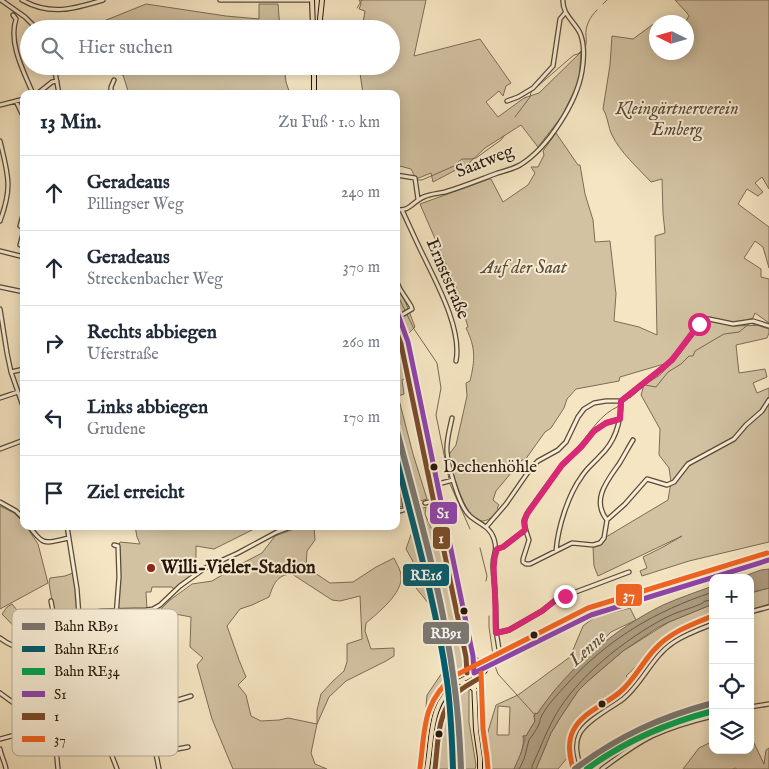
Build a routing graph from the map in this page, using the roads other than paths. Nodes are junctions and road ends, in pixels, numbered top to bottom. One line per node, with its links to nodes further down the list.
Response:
1 (1, 0): 10 (street)
2 (22, 0): 3 (street)
3 (103, 0)
4 (220, 0): 5 (street)
5 (312, 0): 11 (main road)
6 (322, 0): 12 (main road)
7 (563, 0): 8 (street, Saatweg)
8 (565, 13): 26 (street); 31 (street, Saatweg)
9 (13, 15): 13 (street)
10 (27, 20)
11 (313, 20)
12 (320, 20)
13 (20, 61)
14 (26, 75): 19 (street)
15 (56, 75): 18 (street)
16 (314, 75): 23 (main road)
17 (114, 80): 22 (street)
18 (57, 81): 20 (street); 21 (street)
19 (33, 90)
20 (41, 90)
21 (58, 90)
22 (111, 90)
23 (314, 90)
24 (20, 100): 25 (street)
25 (16, 101): 27 (street); 28 (street)
26 (506, 101)
27 (0, 105)
28 (20, 110)
29 (0, 141): 33 (street)
30 (400, 176): 31 (street)
31 (418, 199): 32 (street, Saatweg)
32 (402, 210): 43 (street, Ernststraße)
33 (0, 221)
34 (0, 251): 35 (street)
35 (20, 255)
36 (0, 287): 38 (street)
37 (400, 289): 40 (street)
38 (20, 291)
39 (0, 309): 42 (street)
40 (400, 316): 58 (main road)
41 (769, 326): 50 (street)
42 (1, 333): 45 (street)
43 (456, 361)
44 (20, 371): 45 (street)
45 (12, 372): 46 (street)
46 (18, 392): 47 (street); 48 (street)
47 (0, 398)
48 (20, 398)
49 (769, 400): 66 (street)
50 (621, 401): 52 (street); 67 (street)
51 (452, 418): 57 (street)
52 (620, 419): 71 (street); 75 (street)
53 (633, 440): 66 (street)
54 (20, 442): 55 (street)
55 (0, 449)
56 (400, 473): 63 (street)
57 (453, 480): 58 (street); 67 (street)
58 (438, 484): 59 (main road)
59 (441, 499): 61 (street); 91 (main road)
60 (0, 502): 65 (street)
61 (425, 503)
62 (410, 508): 63 (street)
63 (405, 509): 64 (street)
64 (400, 511)
65 (20, 515)
66 (607, 520): 75 (street)
67 (487, 526): 74 (street)
68 (32, 530): 72 (street)
69 (68, 530): 72 (street)
70 (282, 530): 83 (street)
71 (525, 530): 74 (street); 75 (street)
72 (69, 538): 81 (street)
73 (114, 545): 82 (street)
74 (497, 549): 86 (street)
75 (556, 551)
76 (769, 560): 92 (main road)
77 (629, 572): 86 (street)
78 (51, 601): 80 (street)
79 (769, 607): 84 (street)
80 (52, 609)
81 (78, 609)
82 (116, 609)
83 (152, 609)
84 (754, 611)
85 (709, 626): 116 (street)
86 (496, 633): 92 (street)
87 (0, 638): 88 (street)
88 (4, 641): 89 (street); 90 (street)
89 (0, 643)
90 (12, 645)
91 (473, 656): 93 (main road); 94 (main road)
92 (502, 660): 93 (main road)
93 (488, 667): 94 (main road); 96 (main road)
94 (474, 673): 95 (main road); 96 (main road)
95 (458, 682): 96 (main road); 114 (main road)
96 (475, 690): 115 (main road)
97 (0, 693): 100 (street)
98 (191, 696): 99 (street)
99 (178, 700)
100 (12, 702)
101 (769, 704): 102 (street)
102 (754, 706)
103 (709, 717): 117 (street)
104 (188, 747): 106 (street)
105 (0, 749): 110 (street)
106 (178, 749)
107 (56, 756): 111 (street)
108 (111, 756): 112 (street)
109 (156, 756): 113 (street)
110 (6, 769)
111 (58, 769)
112 (117, 769)
113 (158, 769)
114 (428, 769)
115 (480, 769)
116 (581, 769)
117 (602, 769)

